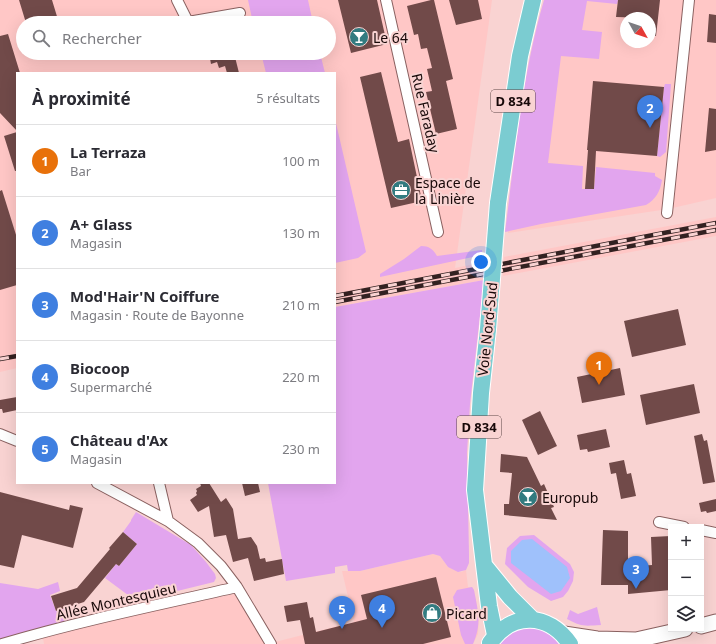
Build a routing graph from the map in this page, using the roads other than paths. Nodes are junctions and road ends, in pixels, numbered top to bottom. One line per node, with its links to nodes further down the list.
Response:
1 (177, 0): 6 (street)
2 (386, 0): 9 (street, Rue Faraday)
3 (533, 0): 19 (main road, Voie Nord-Sud / D 834, bridge)
4 (689, 0): 8 (street)
5 (240, 13): 7 (street)
6 (185, 16)
7 (223, 16)
8 (668, 213)
9 (438, 232)
10 (0, 434): 11 (street)
11 (16, 441)
12 (99, 484): 14 (street)
13 (159, 484): 14 (street)
14 (168, 521): 20 (street)
15 (659, 522): 16 (street)
16 (669, 524)
17 (704, 531): 18 (street)
18 (716, 533)
19 (484, 565): 21 (main road); 26 (main road, Voie Nord-Sud / D 834)
20 (237, 587): 28 (street, Allée Montesquieu); 29 (street)
21 (533, 620): 25 (main road); 26 (main road)
22 (716, 622): 23 (main road)
23 (704, 625)
24 (673, 632): 27 (main road)
25 (567, 639): 27 (main road)
26 (492, 640)
27 (632, 642)
28 (2, 644)
29 (271, 644)

